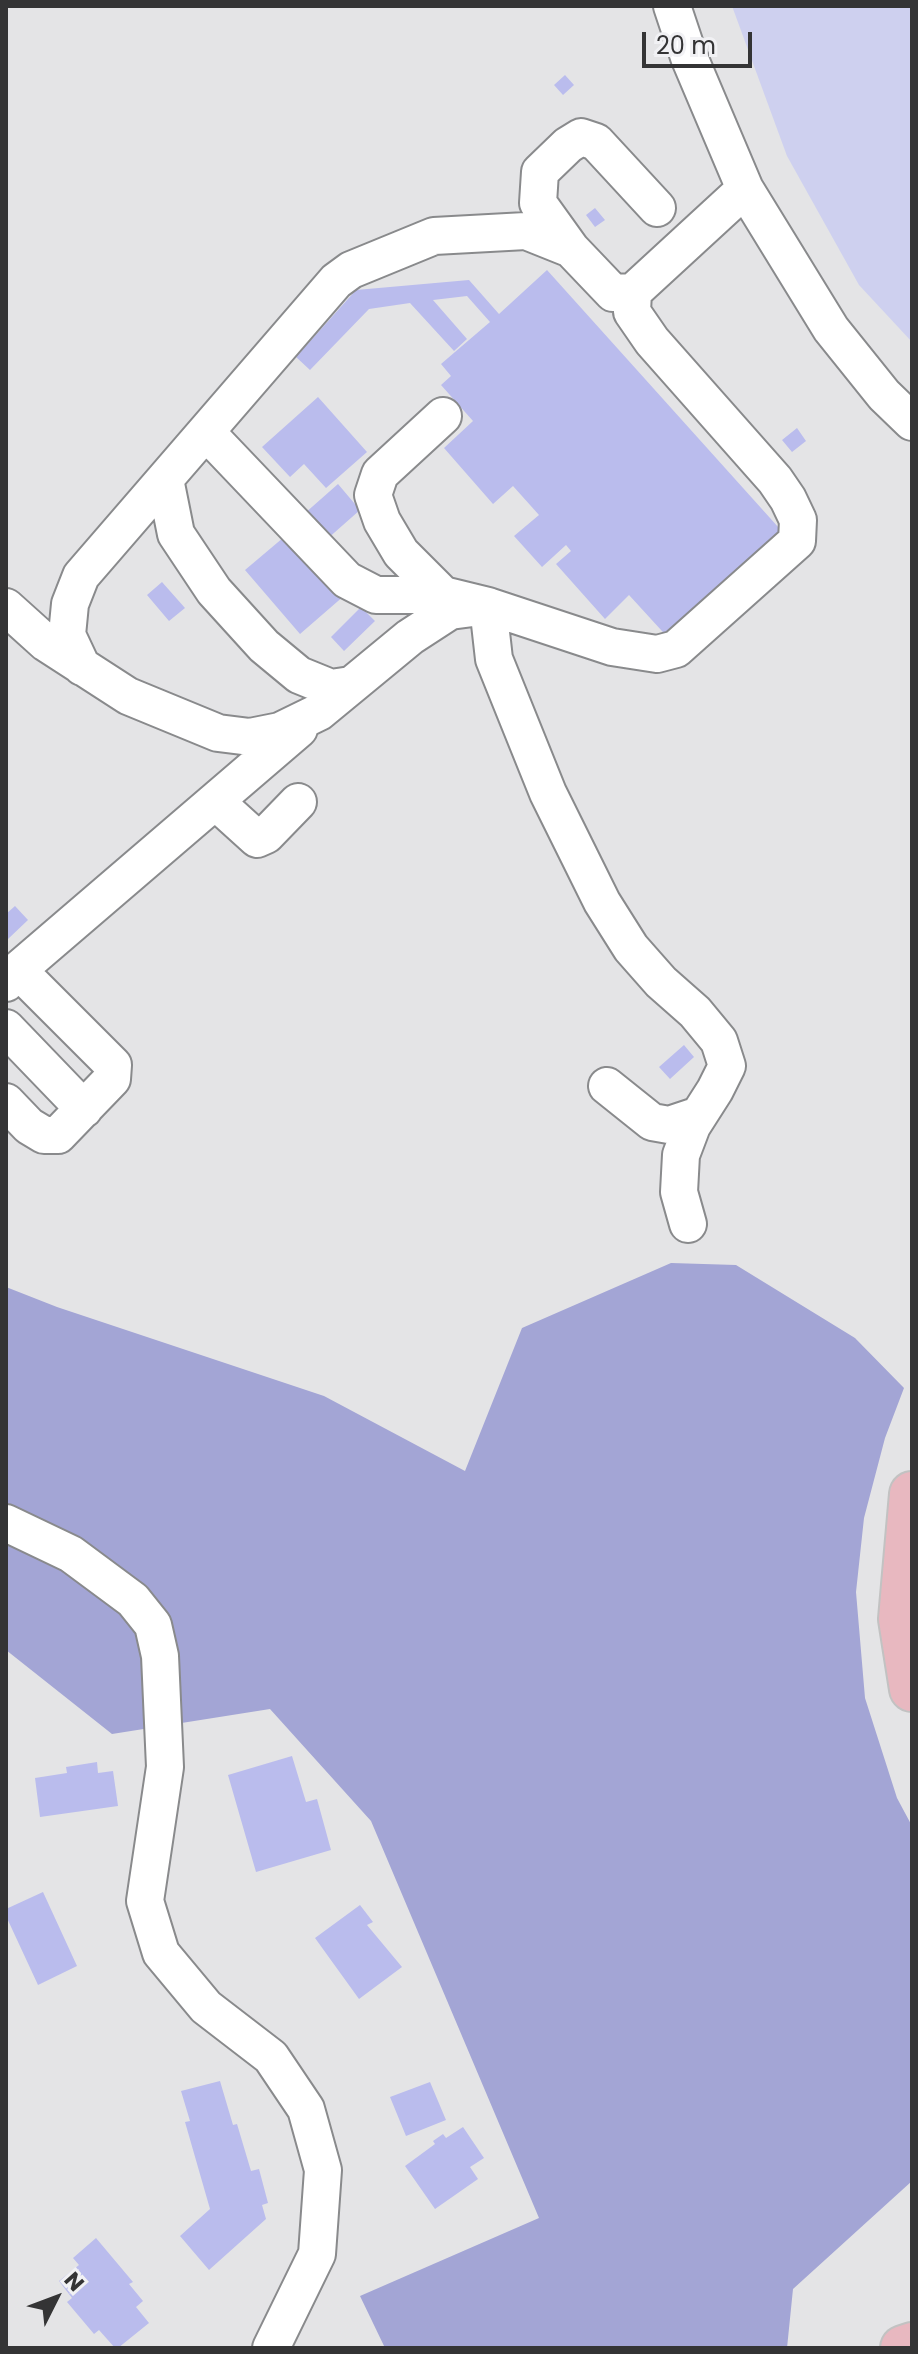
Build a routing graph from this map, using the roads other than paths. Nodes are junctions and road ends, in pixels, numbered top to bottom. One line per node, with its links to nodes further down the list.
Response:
1 (672, 6): 2 (street)
2 (745, 189): 5 (street); 7 (street)
3 (657, 208): 4 (street)
4 (571, 249): 5 (street); 8 (street)
5 (633, 292): 11 (street)
6 (443, 416): 10 (street)
7 (912, 422)
8 (206, 432): 9 (street); 10 (street)
9 (165, 479): 13 (street); 14 (street)
10 (443, 595): 11 (street)
11 (488, 606): 14 (street); 23 (street)
12 (6, 607): 13 (street)
13 (82, 667): 15 (street)
14 (351, 685): 15 (street)
15 (319, 712): 16 (street)
16 (215, 801): 17 (street); 18 (street)
17 (298, 802)
18 (12, 976): 22 (street)
19 (6, 1028): 22 (street)
20 (607, 1086): 23 (street)
21 (6, 1102): 22 (street)
22 (84, 1109)
23 (699, 1115): 24 (street)
24 (688, 1224)
25 (912, 1494): 27 (main road)
26 (6, 1523): 29 (street)
27 (912, 1689)
28 (912, 2345): 30 (main road)
29 (271, 2348)
30 (903, 2348)

